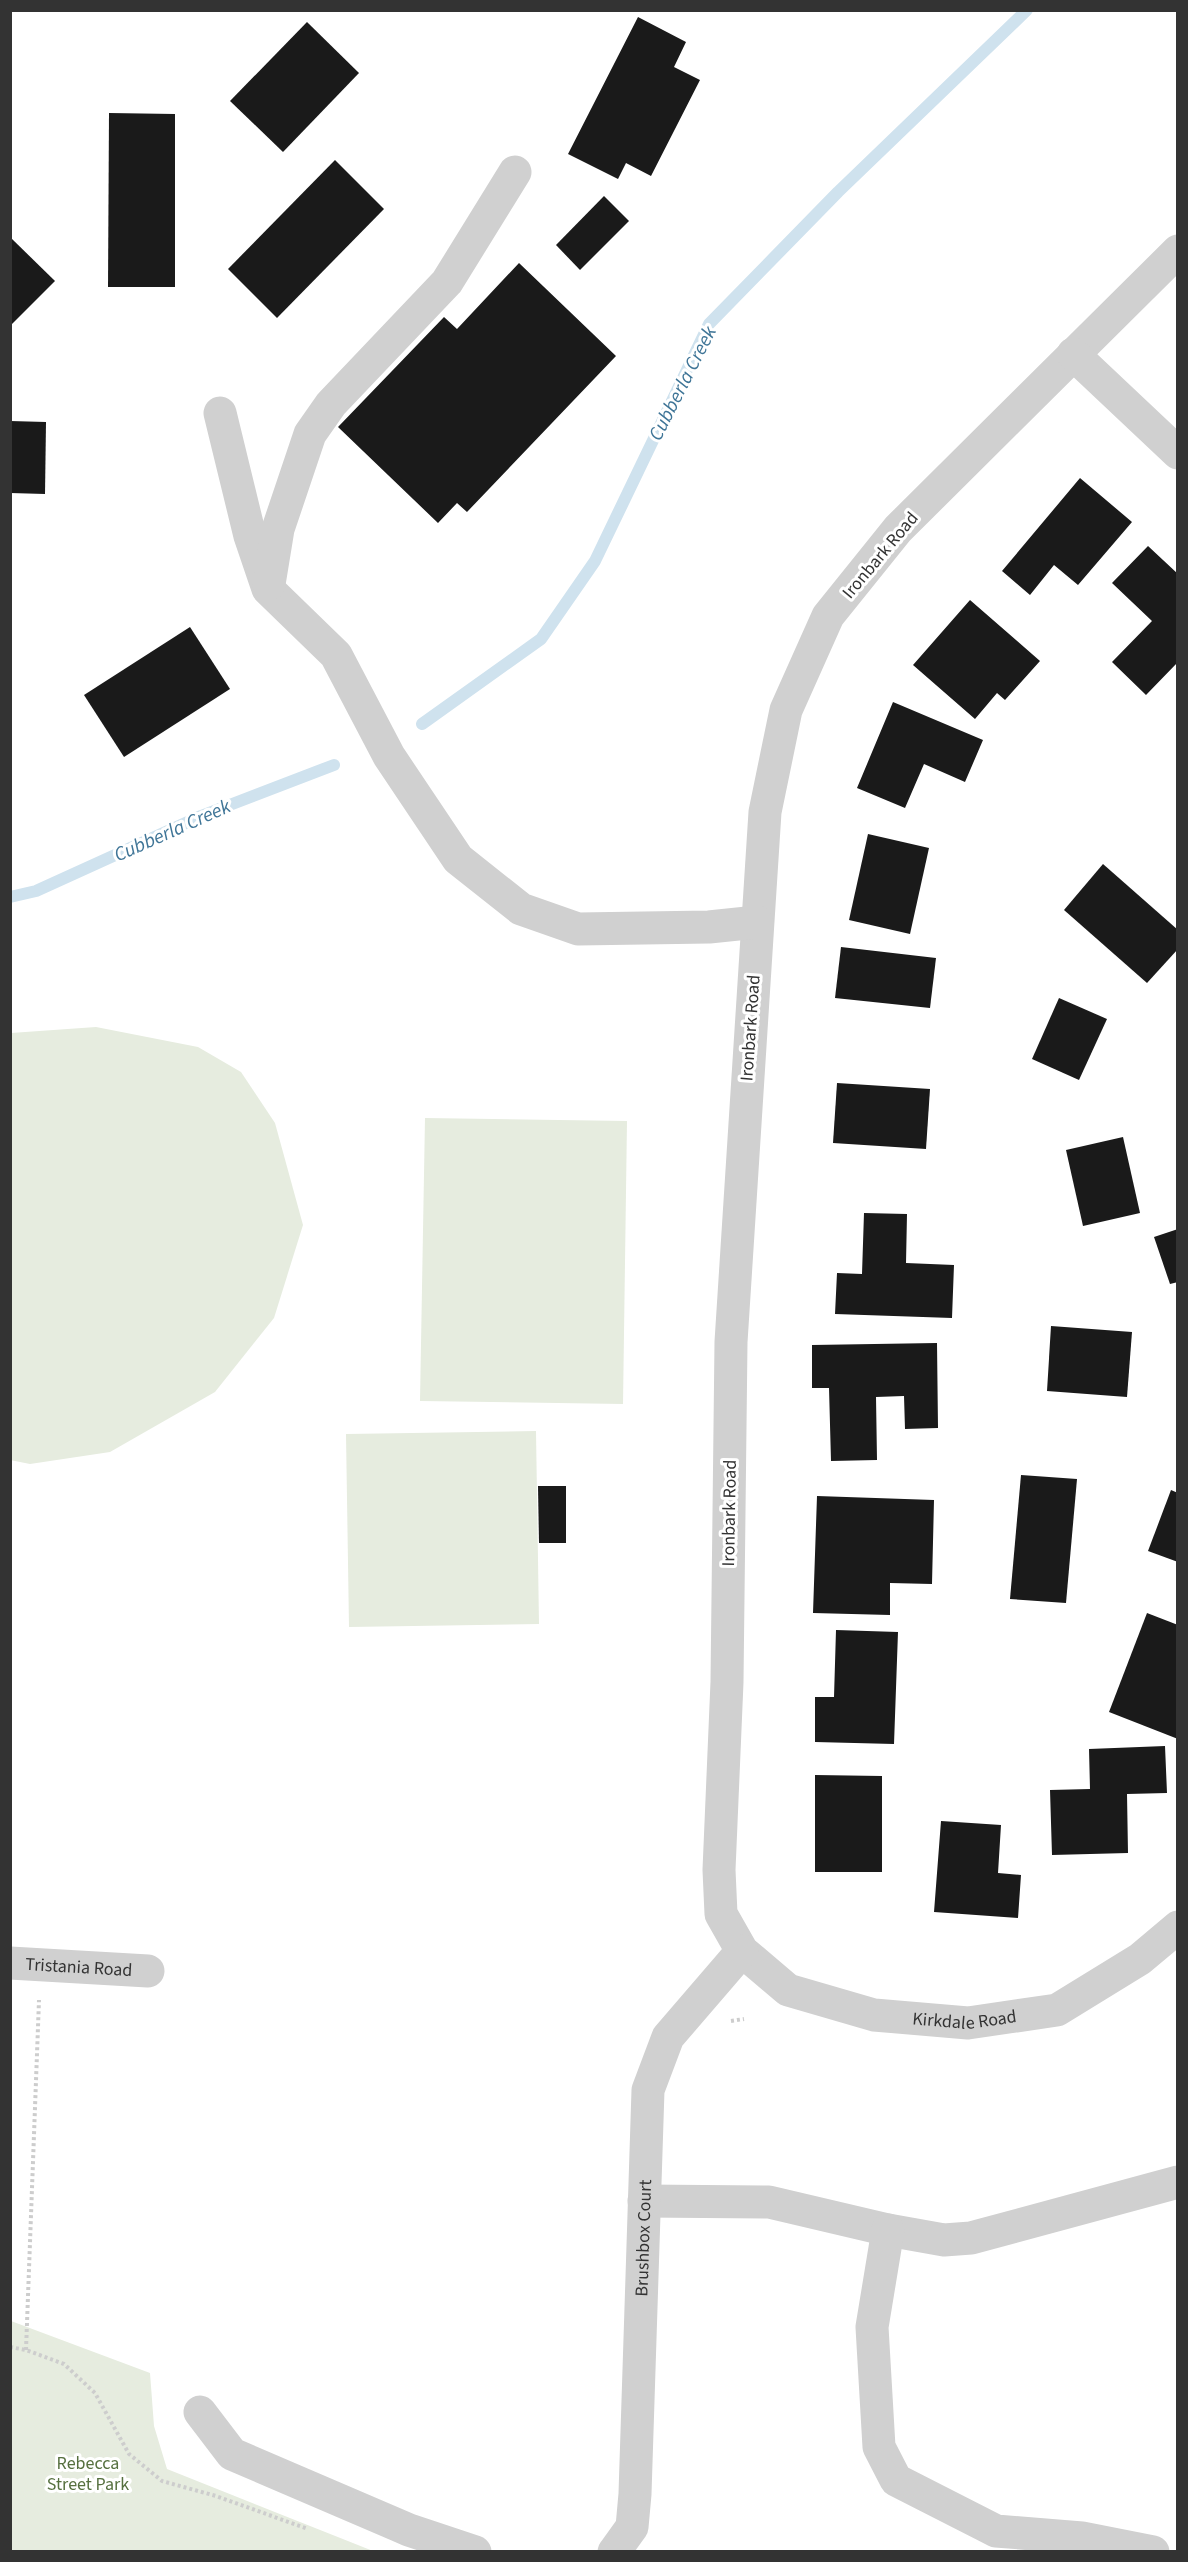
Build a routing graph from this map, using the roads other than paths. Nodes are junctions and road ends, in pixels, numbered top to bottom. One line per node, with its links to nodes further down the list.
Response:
1 (515, 172): 6 (street)
2 (1178, 251): 3 (street, Ironbark Road)
3 (1073, 354): 5 (street); 7 (street, Ironbark Road)
4 (220, 413): 6 (street)
5 (1178, 453)
6 (268, 589): 7 (street)
7 (757, 922): 9 (street, Ironbark Road)
8 (1178, 1927): 9 (street, Kirkdale Road)
9 (742, 1951): 13 (street, Brushbox Court)
10 (25, 1965): 11 (street, Tristania Road)
11 (148, 1971)
12 (1178, 2182): 14 (street)
13 (645, 2201): 14 (street); 17 (street, Brushbox Court)
14 (888, 2230): 18 (street)
15 (200, 2412): 16 (street)
16 (475, 2552)
17 (614, 2552)
18 (1153, 2552)

